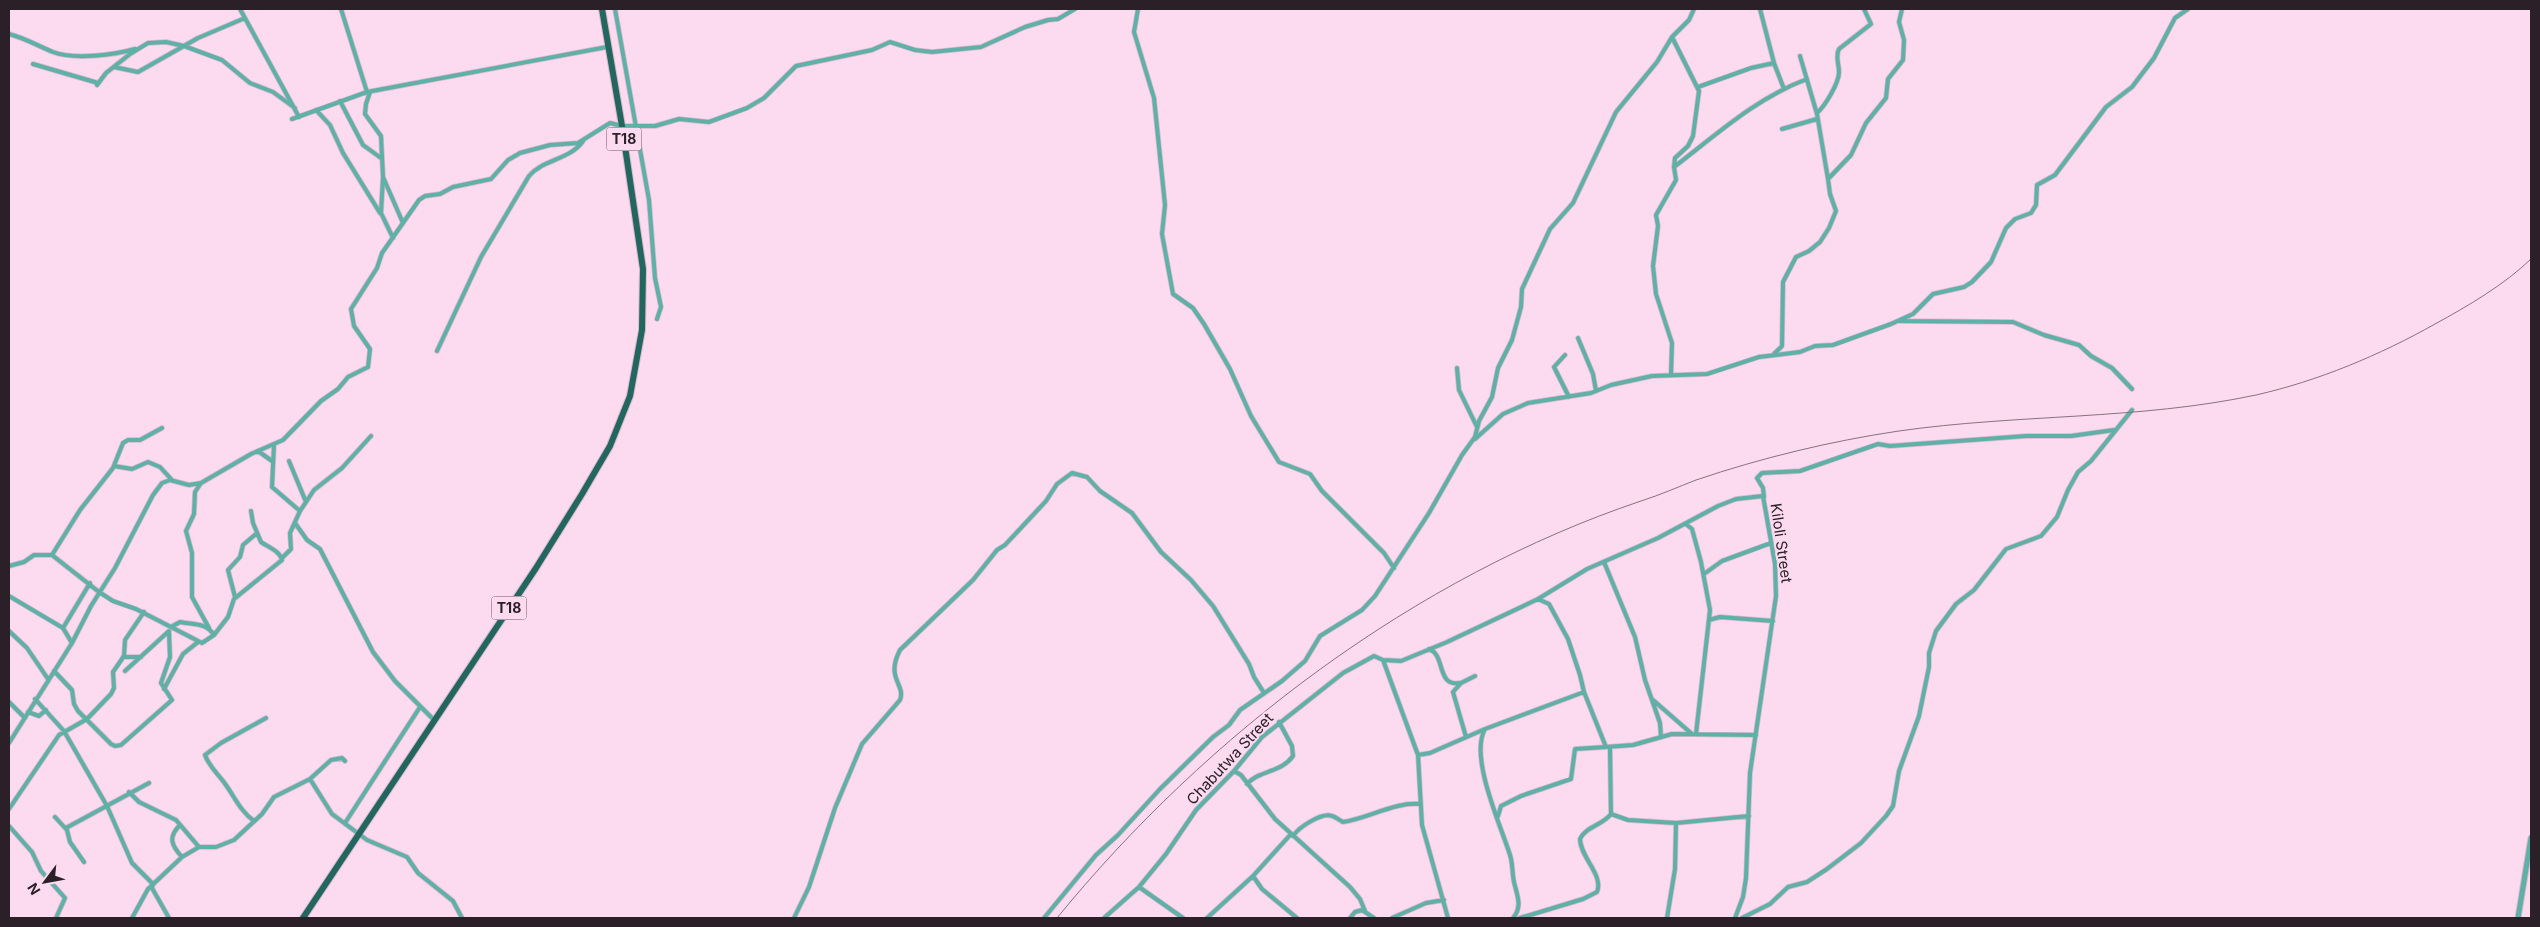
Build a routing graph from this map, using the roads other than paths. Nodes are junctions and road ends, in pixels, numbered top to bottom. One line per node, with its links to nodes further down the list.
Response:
1 (240, 9): 12 (street)
2 (341, 9): 25 (street)
3 (602, 9): 17 (highway, T18)
4 (615, 9): 33 (street)
5 (1074, 9): 33 (street)
6 (1138, 9): 80 (street)
7 (1694, 9): 14 (street)
8 (1760, 9): 19 (street)
9 (1864, 9): 29 (street)
10 (1902, 9): 40 (street)
11 (2188, 9): 45 (street)
12 (245, 18): 15 (street); 27 (street)
13 (9, 34): 16 (street)
14 (1672, 37): 23 (street); 56 (street)
15 (184, 46): 16 (street); 21 (street); 27 (street)
16 (140, 48): 21 (street)
17 (607, 48): 25 (street); 34 (highway, T18)
18 (1800, 56): 22 (street)
19 (1774, 63): 23 (street); 24 (street)
20 (33, 64): 21 (street)
21 (114, 67)
22 (1807, 79): 24 (street); 29 (street)
23 (1698, 88): 38 (street)
24 (1784, 89): 38 (street)
25 (369, 92): 26 (street); 37 (street)
26 (340, 101): 28 (street); 37 (street)
27 (295, 108): 30 (street)
28 (316, 110): 30 (street); 41 (street)
29 (1817, 113): 32 (street)
30 (299, 116): 31 (street)
31 (292, 119)
32 (1817, 119): 35 (street); 40 (street)
33 (637, 125): 34 (street); 44 (street)
34 (622, 126): 36 (street); 119 (highway, T18)
35 (1782, 129)
36 (584, 140): 42 (street); 47 (street)
37 (381, 158): 39 (street)
38 (1674, 167): 51 (street)
39 (383, 177): 41 (street); 42 (street)
40 (1828, 179): 48 (street)
41 (382, 217): 43 (street)
42 (403, 223): 43 (street)
43 (393, 238): 61 (street)
44 (657, 319)
45 (1898, 321): 48 (street); 52 (street)
46 (1578, 338): 53 (street)
47 (437, 350)
48 (1774, 354): 51 (street)
49 (1565, 355): 54 (street)
50 (1456, 368): 56 (street)
51 (1671, 375): 53 (street)
52 (2132, 389)
53 (1596, 391): 54 (street)
54 (1569, 397): 60 (street)
55 (2132, 410): 58 (street)
56 (1478, 427): 60 (street)
57 (162, 428): 65 (street)
58 (2114, 430): 68 (street); 179 (street)
59 (370, 436): 69 (street)
60 (1474, 440): 80 (street)
61 (274, 445): 62 (street); 63 (street)
62 (258, 451): 63 (street); 67 (street)
63 (273, 461): 71 (street)
64 (289, 461): 69 (street)
65 (114, 466): 66 (street); 76 (street)
66 (172, 480): 67 (street); 83 (street)
67 (201, 483): 92 (street)
68 (1764, 497): 73 (street, Kiloli Street); 75 (street, Kiloli Street)
69 (306, 502): 71 (street)
70 (251, 511): 74 (street)
71 (300, 511): 72 (street)
72 (295, 524): 77 (street); 113 (street)
73 (1686, 524): 78 (street, Kiloli Street); 81 (street)
74 (257, 533): 77 (street); 85 (street)
75 (1771, 543): 81 (street); 89 (street, Kiloli Street)
76 (52, 555): 79 (street); 82 (street)
77 (282, 558): 85 (street)
78 (1604, 562): 86 (street, Kiloli Street); 111 (street)
79 (9, 566)
80 (1394, 568): 109 (street)
81 (1704, 574): 88 (street)
82 (90, 583): 83 (street); 90 (street)
83 (99, 592): 87 (street); 97 (street)
84 (9, 596): 90 (street)
85 (235, 597): 95 (street)
86 (1538, 598): 98 (street, Kiloli Street); 108 (street)
87 (144, 612): 91 (street); 99 (street)
88 (1709, 620): 89 (street); 123 (street)
89 (1773, 621): 124 (street, Kiloli Street)
90 (63, 628): 97 (street)
91 (172, 628): 92 (street); 94 (street); 96 (street)
92 (209, 628): 95 (street)
93 (9, 631): 105 (street)
94 (169, 632): 100 (street); 107 (street)
95 (214, 635): 96 (street)
96 (198, 642): 107 (street)
97 (72, 643): 102 (street)
98 (1428, 649): 101 (street, Kiloli Street); 106 (street)
99 (123, 657): 100 (street); 118 (street)
100 (141, 657): 103 (street)
101 (1383, 660): 120 (street, Chabutwa Street); 129 (street)
102 (54, 671): 105 (street); 118 (street)
103 (125, 671)
104 (1475, 676): 106 (street)
105 (48, 679): 110 (street)
106 (1461, 683): 125 (street)
107 (164, 689): 118 (street)
108 (1584, 692): 121 (street); 128 (street)
109 (1264, 693): 165 (street); 166 (street)
110 (35, 699): 114 (street); 115 (street)
111 (1653, 700): 123 (street); 126 (street)
112 (9, 702): 116 (street)
113 (420, 707): 119 (street); 145 (street)
114 (46, 710): 115 (street); 122 (street)
115 (28, 712): 116 (street)
116 (25, 718): 127 (street)
117 (266, 718): 143 (street)
118 (87, 719): 122 (street)
119 (434, 720): 149 (highway, T18)
120 (1279, 722): 131 (street, Chabutwa Street); 134 (street)
121 (1485, 729): 125 (street); 142 (street)
122 (64, 730): 137 (street); 138 (street)
123 (1694, 734): 124 (street); 126 (street)
124 (1756, 735): 140 (street, Kiloli Street)
125 (1466, 737): 129 (street)
126 (1661, 737): 128 (street)
127 (9, 743)
128 (1608, 748): 139 (street); 142 (street)
129 (1418, 756): 136 (street)
130 (345, 760): 132 (street)
131 (1234, 770): 134 (street); 157 (street, Chabutwa Street)
132 (310, 778): 143 (street); 145 (street)
133 (149, 783): 135 (street)
134 (1247, 784): 150 (street)
135 (129, 792): 137 (street); 146 (street)
136 (1420, 804): 150 (street); 158 (street)
137 (107, 806): 148 (street); 156 (street)
138 (9, 810)
139 (1612, 814): 144 (street); 176 (street)
140 (1750, 816): 144 (street); 178 (street, Kiloli Street)
141 (55, 817): 148 (street)
142 (1498, 818): 175 (street)
143 (254, 821): 152 (street)
144 (1676, 823): 177 (street)
145 (345, 824): 149 (street)
146 (180, 825): 152 (street); 153 (street)
147 (9, 826): 160 (street)
148 (66, 828): 154 (street)
149 (359, 835): 163 (highway, T18); 164 (street)
150 (1292, 835): 155 (street); 159 (street)
151 (2531, 838): 180 (street)
152 (200, 847): 153 (street)
153 (182, 857): 156 (street)
154 (84, 862)
155 (1253, 876): 169 (street); 170 (street)
156 (153, 884): 161 (street); 162 (street)
157 (1139, 887): 167 (street, Chabutwa Street); 168 (street)
158 (1444, 900): 173 (street); 174 (street)
159 (1365, 911): 171 (street); 172 (street)
160 (56, 918)
161 (132, 918)
162 (169, 918)
163 (303, 918)
164 (462, 918)
165 (794, 918)
166 (1044, 918)
167 (1104, 918)
168 (1183, 918)
169 (1207, 918)
170 (1297, 918)
171 (1350, 918)
172 (1374, 918)
173 (1392, 918)
174 (1448, 918)
175 (1512, 918)
176 (1520, 918)
177 (1667, 918)
178 (1735, 918)
179 (1742, 918)
180 (2518, 918)

